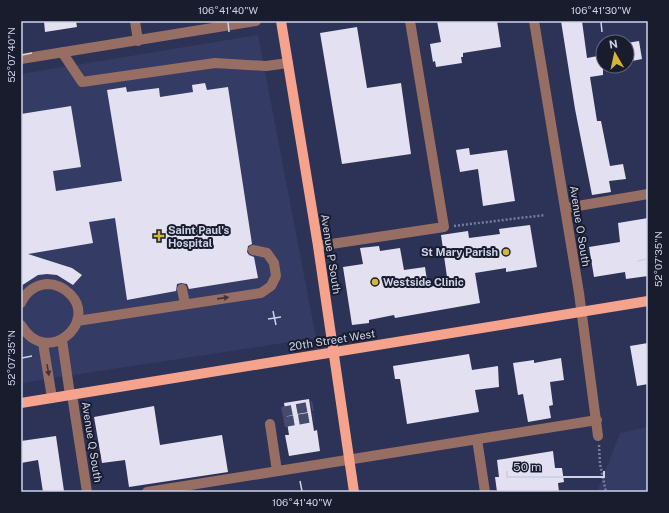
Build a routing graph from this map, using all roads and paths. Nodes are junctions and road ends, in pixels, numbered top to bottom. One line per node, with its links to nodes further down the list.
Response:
1 (135, 21): 6 (street)
2 (256, 21): 6 (street)
3 (281, 21): 9 (main road, Avenue P South)
4 (410, 21): 13 (street)
5 (534, 21): 11 (street, Avenue O South)
6 (138, 41): 7 (street)
7 (62, 52): 8 (street); 9 (street)
8 (21, 59)
9 (288, 63): 14 (main road, Avenue P South)
10 (648, 194): 11 (street)
11 (566, 208): 20 (street, Avenue O South)
12 (545, 215): 13 (path)
13 (444, 227): 14 (street)
14 (318, 246): 25 (main road, Avenue P South)
15 (253, 250): 19 (street, one-way to 15)
16 (182, 289): 19 (street)
17 (648, 301): 20 (main road, 20th Street West)
18 (21, 303): 21 (street)
19 (184, 304): 21 (street)
20 (582, 311): 25 (main road, 20th Street West); 29 (street, Avenue O South)
21 (77, 321): 23 (street)
22 (21, 325): 24 (street)
23 (62, 340): 24 (street); 26 (street, Avenue Q South)
24 (43, 343): 27 (street, one-way to 27)
25 (333, 352): 26 (main road, 20th Street West); 34 (main road, Avenue P South)
26 (71, 395): 27 (main road, 20th Street West); 37 (street, Avenue Q South)
27 (52, 398): 28 (main road, 20th Street West)
28 (21, 403)
29 (597, 420): 31 (street, Avenue O South); 32 (street)
30 (270, 424): 35 (street)
31 (598, 436)
32 (477, 439): 34 (street); 40 (street)
33 (599, 459): 41 (path)
34 (349, 460): 35 (street); 39 (main road, Avenue P South)
35 (277, 472): 36 (street)
36 (204, 487): 38 (street)
37 (87, 492)
38 (147, 492)
39 (354, 492)
40 (485, 492)
41 (606, 492)

